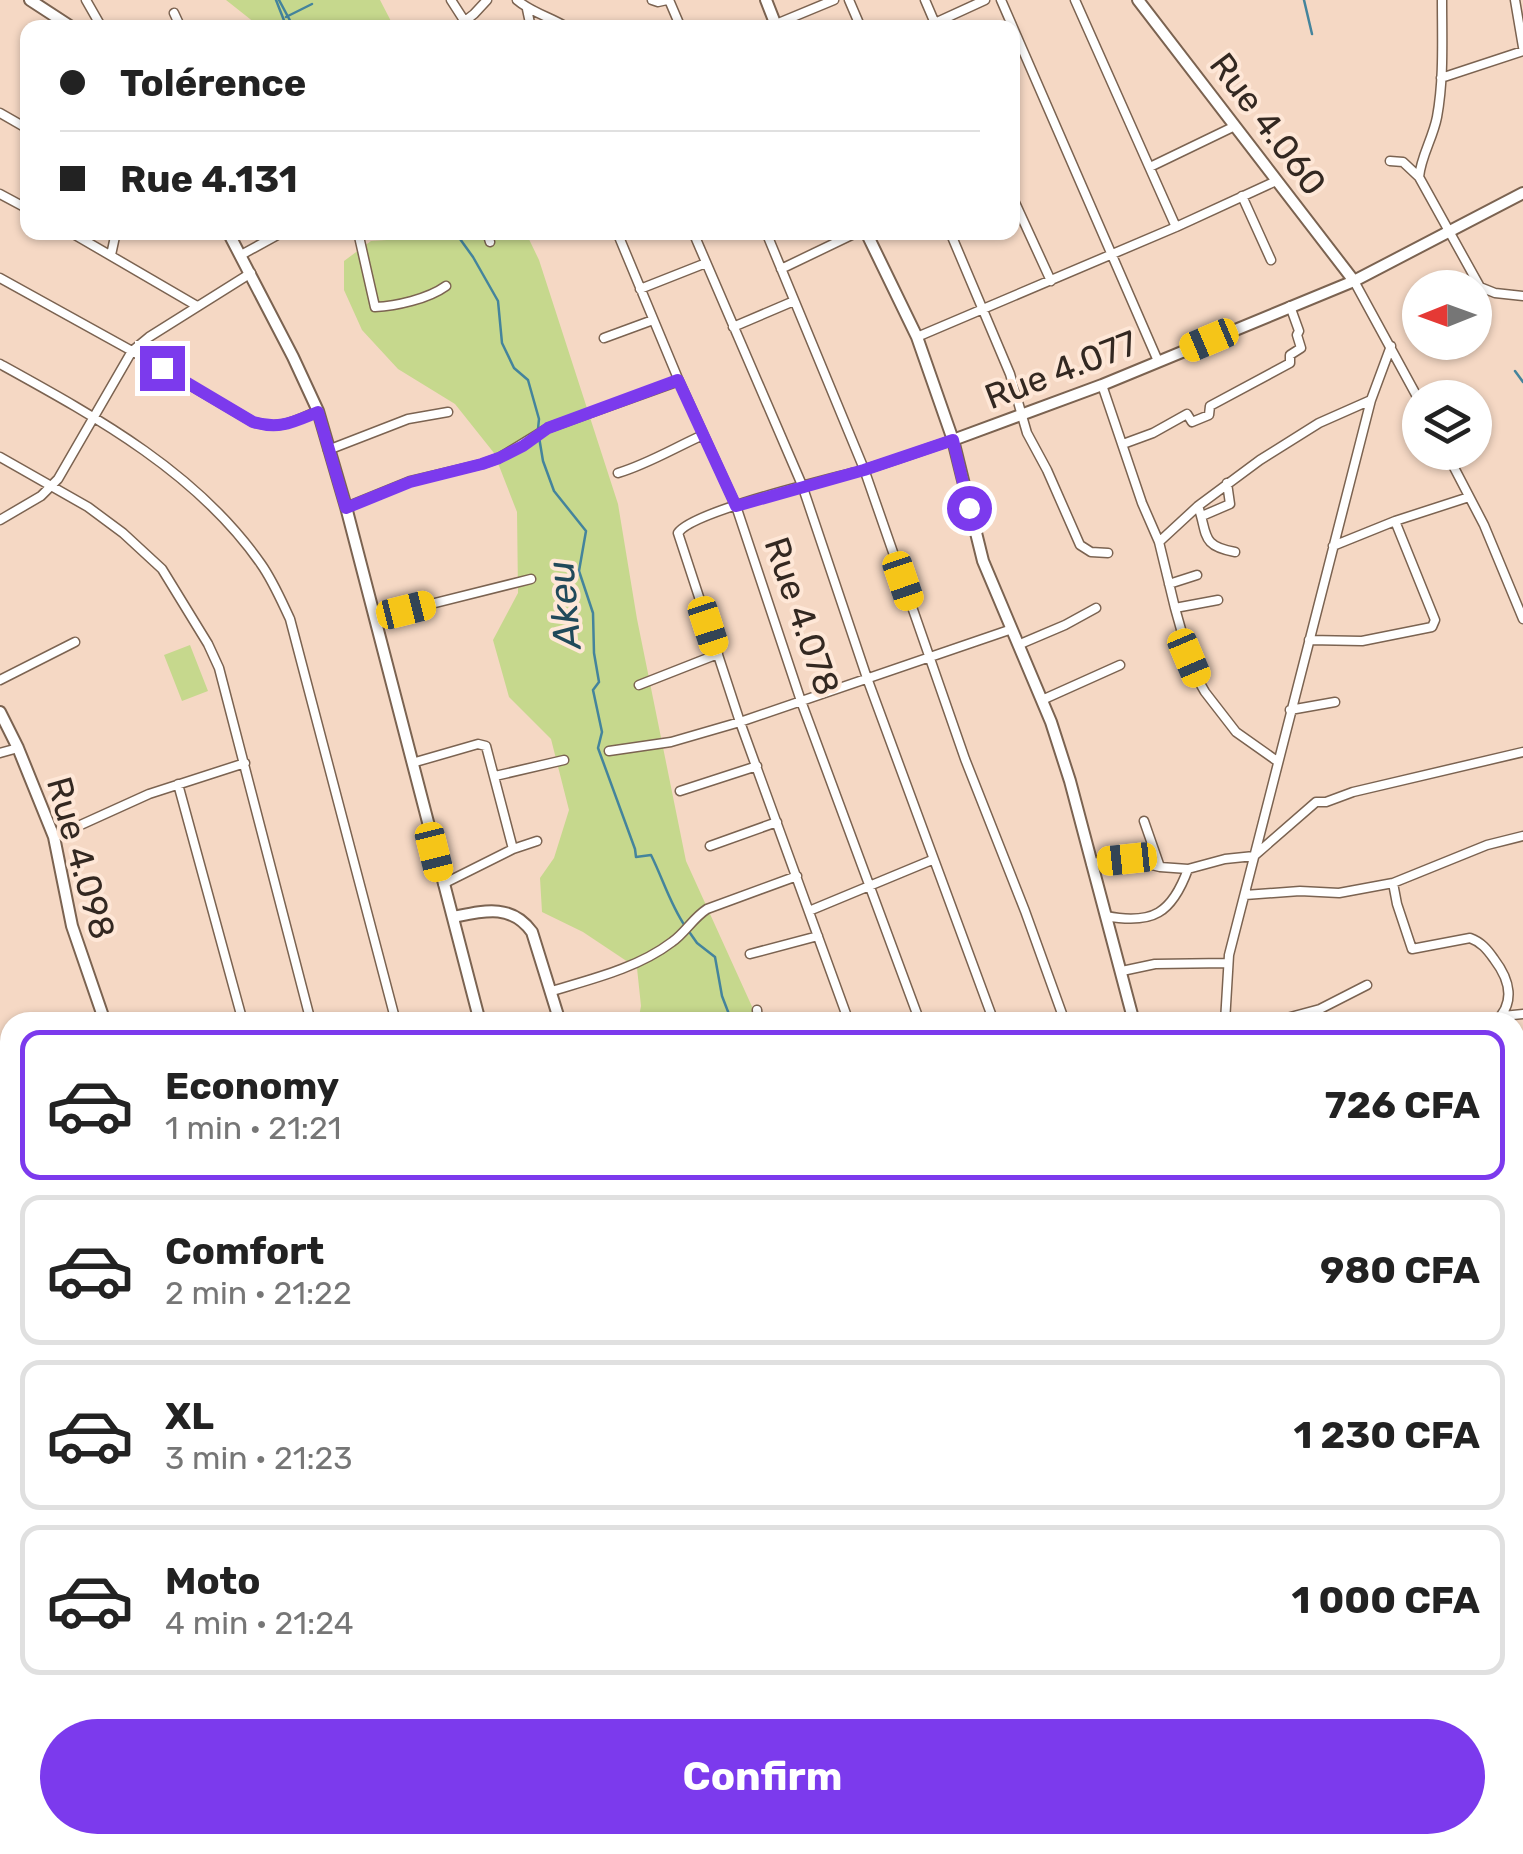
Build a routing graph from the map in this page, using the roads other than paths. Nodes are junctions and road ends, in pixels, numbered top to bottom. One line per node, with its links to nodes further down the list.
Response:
1 (30, 0): 14 (main road)
2 (487, 0): 16 (street)
3 (517, 0): 12 (street)
4 (652, 0): 5 (street)
5 (668, 0)
6 (834, 0): 19 (street)
7 (986, 0): 20 (street)
8 (1075, 0): 26 (street)
9 (1138, 0): 24 (main road, Rue 4.060)
10 (1442, 0): 23 (street)
11 (1515, 0): 22 (street)
12 (527, 9): 17 (street); 18 (street)
13 (174, 13): 15 (street)
14 (61, 20)
15 (177, 20)
16 (470, 20)
17 (529, 20)
18 (556, 20)
19 (790, 20)
20 (946, 20)
21 (1020, 43): 45 (street)
22 (1523, 49): 23 (street)
23 (1441, 78): 27 (street)
24 (1234, 126): 26 (street); 28 (main road, Rue 4.060)
25 (1390, 161): 27 (street)
26 (1150, 167): 32 (street)
27 (1419, 177): 33 (street)
28 (1276, 181): 30 (street); 54 (main road, Rue 4.060)
29 (1523, 193): 33 (main road, Rue 4.077)
30 (1242, 196): 32 (street); 48 (street)
31 (1020, 213): 53 (street)
32 (1176, 227): 45 (street)
33 (1450, 232): 54 (main road, Rue 4.077); 57 (street)
34 (84, 240): 46 (street)
35 (114, 240): 46 (street)
36 (233, 240): 47 (main road)
37 (268, 240): 47 (street)
38 (360, 240): 55 (street)
39 (620, 240): 56 (street, Rue 4.078)
40 (696, 240): 49 (street)
41 (769, 240): 50 (street)
42 (841, 240): 50 (street)
43 (870, 240): 64 (main road)
44 (954, 240): 61 (street)
45 (1112, 254): 53 (street); 68 (street)
46 (111, 255): 59 (street)
47 (241, 255): 51 (main road)
48 (1271, 260)
49 (706, 263): 56 (street); 63 (street)
50 (781, 269): 58 (street)
51 (251, 273): 59 (street); 74 (main road)
52 (0, 278): 67 (street)
53 (1051, 281): 61 (street)
54 (1354, 281): 60 (main road, Rue 4.077); 66 (street)
55 (446, 286)
56 (640, 289): 62 (street, Rue 4.078)
57 (1523, 296)
58 (794, 301): 63 (street); 83 (street)
59 (197, 306): 67 (street)
60 (1290, 306): 68 (main road, Rue 4.077); 80 (street)
61 (984, 309): 64 (street); 76 (street)
62 (653, 320): 65 (street); 70 (street, Rue 4.078)
63 (733, 327): 88 (street)
64 (917, 337): 79 (main road)
65 (604, 338)
66 (1391, 346): 71 (street); 73 (street)
67 (132, 351): 74 (street); 77 (street)
68 (1158, 362): 72 (main road, Rue 4.077)
69 (0, 364): 77 (street)
70 (678, 380): 78 (street, Rue 4.078); 92 (street)
71 (1409, 380)
72 (1102, 385): 76 (main road, Rue 4.077); 80 (street)
73 (1372, 400): 86 (street); 97 (street)
74 (318, 412): 81 (main road)
75 (448, 412): 81 (street)
76 (1022, 414): 79 (main road, Rue 4.077); 99 (street)
77 (93, 415): 87 (street); 166 (street)
78 (703, 435): 85 (street); 90 (street, Rue 4.078)
79 (953, 440): 83 (street); 108 (main road)
80 (1123, 444): 96 (street)
81 (328, 450): 92 (main road)
82 (0, 458): 87 (street)
83 (864, 470): 88 (street); 113 (street)
84 (1455, 470): 89 (street)
85 (618, 473)
86 (1227, 483): 91 (street); 93 (street)
87 (52, 486): 94 (street); 131 (street)
88 (802, 486): 90 (street); 115 (street)
89 (1469, 497): 95 (street); 107 (street)
90 (736, 506): 112 (street); 119 (street, Rue 4.078)
91 (1198, 506): 93 (street); 96 (street)
92 (346, 508): 106 (main road)
93 (1202, 516): 98 (street)
94 (0, 520)
95 (1395, 521): 97 (street); 109 (street)
96 (1159, 542): 102 (street)
97 (1333, 546): 109 (street)
98 (1235, 552)
99 (1108, 553)
100 (1197, 575): 102 (street)
101 (531, 579): 106 (street)
102 (1169, 584): 105 (street)
103 (1218, 600): 105 (street)
104 (1096, 608): 111 (street)
105 (1175, 608): 129 (street)
106 (375, 618): 130 (main road)
107 (1523, 619)
108 (1012, 629): 111 (main road); 113 (street)
109 (1309, 640): 121 (street)
110 (75, 642): 116 (street)
111 (1018, 645): 118 (main road)
112 (718, 654): 117 (street); 123 (street)
113 (930, 656): 115 (street); 172 (street)
114 (1120, 665): 118 (street)
115 (867, 678): 119 (street); 144 (street)
116 (0, 680)
117 (638, 685)
118 (1042, 700): 145 (main road)
119 (801, 701): 123 (street); 151 (street, Rue 4.078)
120 (1335, 702): 121 (street)
121 (1290, 710): 129 (street)
122 (0, 712): 124 (main road, Rue 4.098)
123 (740, 722): 125 (street); 132 (street)
124 (18, 748): 127 (street); 139 (main road, Rue 4.098)
125 (609, 751)
126 (1523, 752): 143 (street)
127 (0, 753)
128 (564, 760): 133 (street)
129 (1277, 761): 143 (street)
130 (412, 763): 133 (street); 149 (main road)
131 (244, 764): 134 (street); 165 (street)
132 (757, 766): 135 (street); 136 (street)
133 (495, 776): 142 (street)
134 (178, 784): 139 (street); 164 (street)
135 (680, 791)
136 (777, 822): 141 (street); 148 (street)
137 (1144, 822): 146 (street)
138 (1523, 836): 150 (street)
139 (54, 838): 163 (main road, Rue 4.098)
140 (537, 840): 142 (street)
141 (710, 846)
142 (514, 849): 149 (street)
143 (1254, 856): 147 (street); 152 (street)
144 (932, 860): 151 (street); 171 (street)
145 (1091, 863): 146 (street); 154 (main road)
146 (1160, 867): 147 (street)
147 (1188, 869): 154 (street)
148 (796, 876): 153 (street); 161 (street)
149 (443, 884): 155 (main road)
150 (1393, 884): 152 (street); 177 (street)
151 (868, 887): 153 (street); 170 (street, Rue 4.078)
152 (1246, 896): 158 (street)
153 (810, 912): 156 (street)
154 (1106, 916): 159 (main road)
155 (453, 917): 161 (main road); 167 (main road)
156 (818, 936): 157 (street); 169 (street)
157 (750, 954)
158 (1228, 963): 159 (street); 174 (street)
159 (1122, 971): 173 (main road)
160 (1367, 985): 162 (street)
161 (552, 991): 168 (main road)
162 (1320, 1008): 175 (street); 176 (street)
163 (102, 1012)
164 (239, 1012)
165 (309, 1012)
166 (393, 1012)
167 (477, 1012)
168 (557, 1012)
169 (845, 1012)
170 (916, 1012)
171 (990, 1012)
172 (1061, 1012)
173 (1132, 1012)
174 (1225, 1012)
175 (1306, 1012)
176 (1322, 1012)
177 (1504, 1012)

